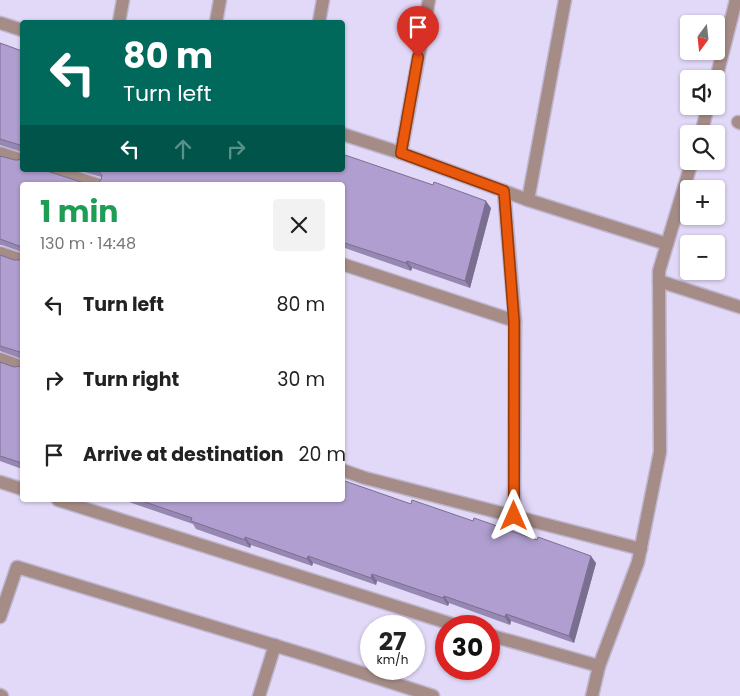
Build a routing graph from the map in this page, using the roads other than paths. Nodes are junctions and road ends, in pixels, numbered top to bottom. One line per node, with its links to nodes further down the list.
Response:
1 (123, 0): 7 (street)
2 (220, 0): 8 (street)
3 (323, 0): 9 (street)
4 (429, 0): 15 (street)
5 (564, 0): 21 (street)
6 (736, 0): 12 (street)
7 (119, 20)
8 (216, 20)
9 (320, 20)
10 (0, 23): 11 (street)
11 (20, 29)
12 (718, 70)
13 (345, 135): 15 (street)
14 (0, 153): 16 (street)
15 (401, 153): 20 (street)
16 (20, 159)
17 (689, 170): 22 (street)
18 (58, 172): 19 (street)
19 (90, 182)
20 (504, 191): 21 (street); 28 (street)
21 (528, 200): 22 (street)
22 (667, 244): 26 (street)
23 (0, 252): 24 (street)
24 (20, 259)
25 (345, 265): 28 (street)
26 (659, 281): 27 (street); 36 (street)
27 (740, 307)
28 (514, 321): 35 (street)
29 (0, 360): 30 (street)
30 (20, 366)
31 (345, 471): 35 (street)
32 (0, 482): 33 (street)
33 (20, 488)
34 (64, 502): 38 (street)
35 (514, 516): 36 (street)
36 (641, 549): 41 (street)
37 (0, 617): 40 (street)
38 (435, 619)
39 (500, 638): 41 (street)
40 (275, 645): 42 (street); 43 (street)
41 (599, 666): 44 (street)
42 (259, 696)
43 (433, 696)
44 (592, 696)

